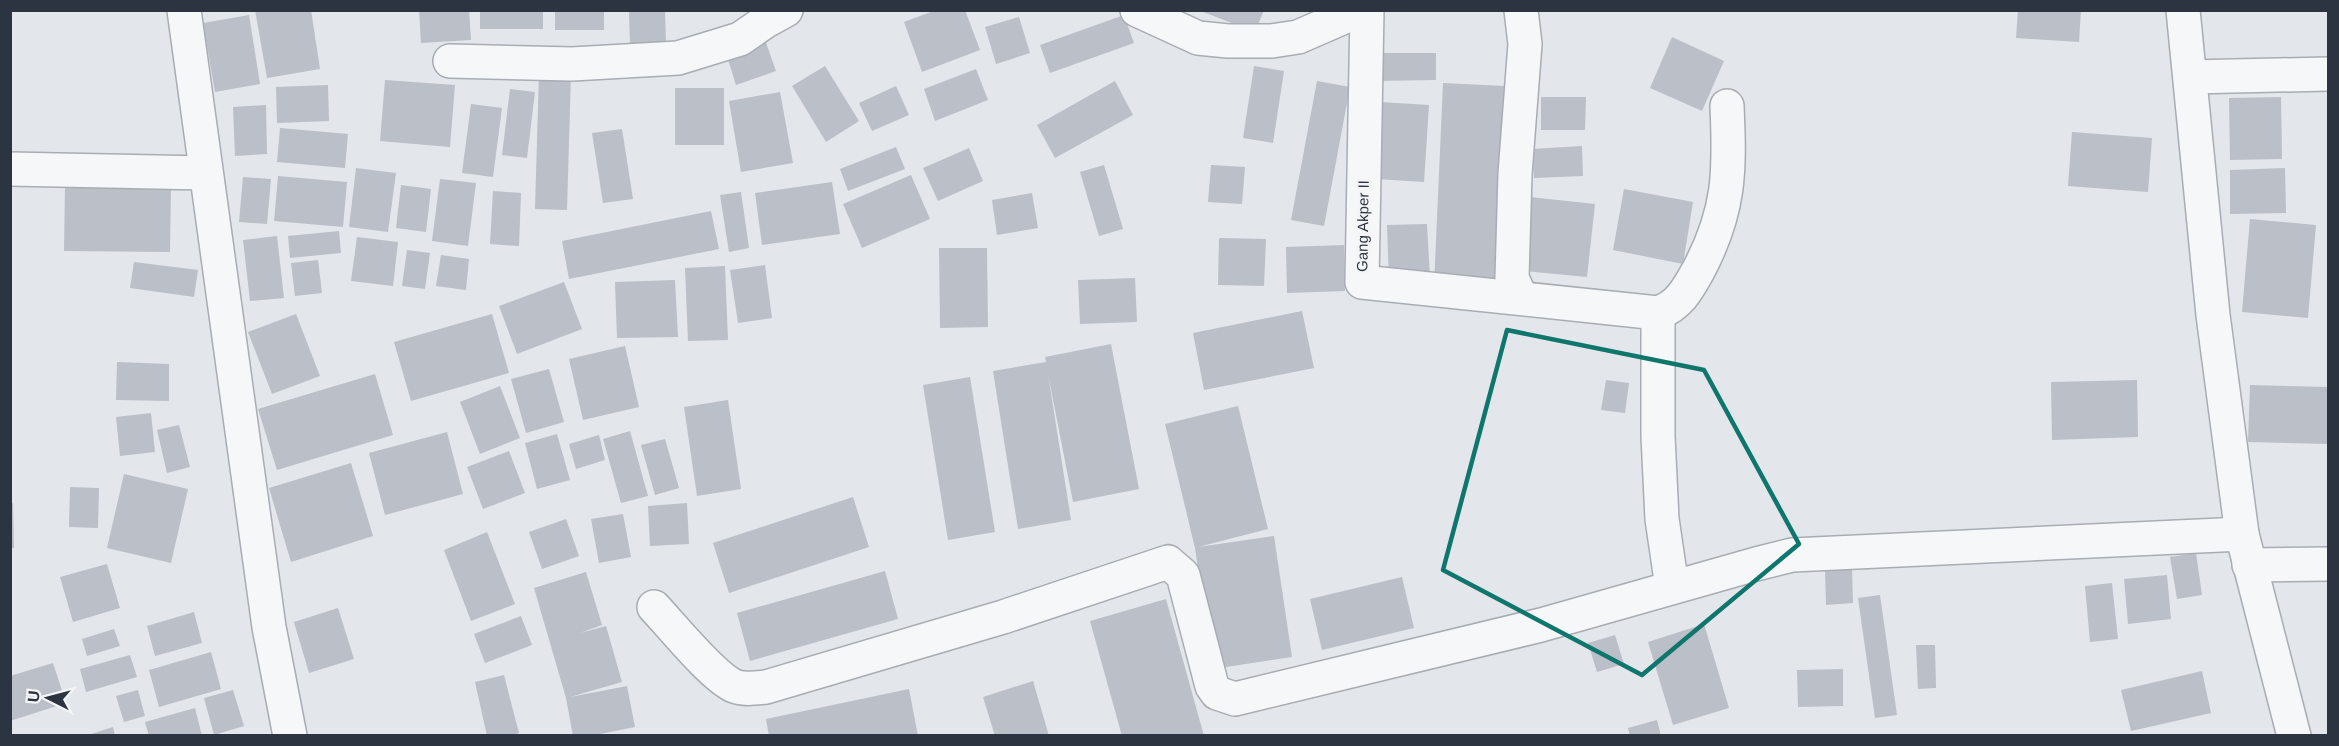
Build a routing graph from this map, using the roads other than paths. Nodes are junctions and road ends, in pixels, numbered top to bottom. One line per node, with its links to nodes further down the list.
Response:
1 (184, 10): 14 (street)
2 (786, 10): 9 (street)
3 (1137, 10): 8 (street)
4 (1360, 10): 8 (street)
5 (1367, 10): 15 (street, Gang Akper II)
6 (1521, 10): 15 (street)
7 (2183, 10): 11 (street)
8 (1291, 25)
9 (450, 62)
10 (2328, 74): 11 (street)
11 (2190, 77): 17 (street)
12 (1727, 106): 16 (street)
13 (10, 169): 14 (street)
14 (206, 173): 21 (street)
15 (1521, 298): 16 (street, Gang Akper II)
16 (1658, 313): 19 (street)
17 (2246, 550): 18 (street); 19 (street); 22 (street)
18 (2328, 564)
19 (1672, 587): 20 (street)
20 (654, 607)
21 (290, 735)
22 (2294, 735)

